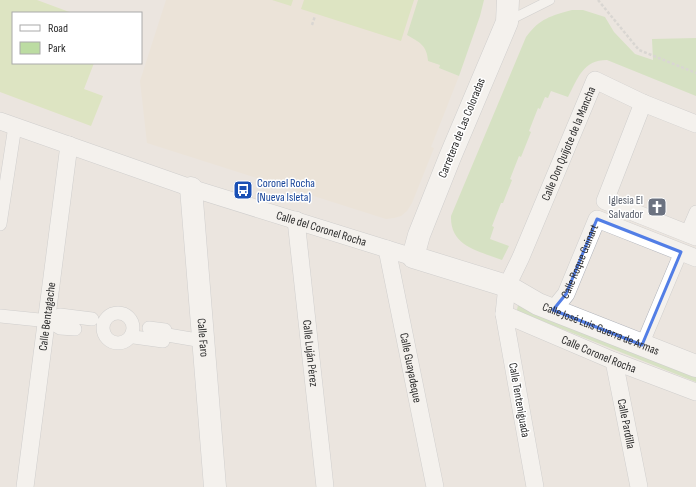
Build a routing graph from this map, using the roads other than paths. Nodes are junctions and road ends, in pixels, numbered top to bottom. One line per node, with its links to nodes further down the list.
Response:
1 (508, 0): 3 (street, Carretera de Las Coloradas)
2 (550, 0): 3 (lane)
3 (507, 22): 15 (street, Carretera de Las Coloradas)
4 (643, 102): 6 (street, Calle Don Quijote de la Mancha); 12 (street); 16 (street, Calle Don Quijote de la Mancha)
5 (8, 124): 7 (street, Calle del Coronel Rocha); 11 (street)
6 (696, 124)
7 (69, 146): 8 (street, Calle del Coronel Rocha); 20 (street, Calle Bentagache)
8 (191, 188): 10 (street, Calle del Coronel Rocha); 25 (street, Calle Faro)
9 (696, 212): 12 (street)
10 (296, 220): 13 (street, Calle del Coronel Rocha); 32 (street, Calle Luján Pérez)
11 (0, 224)
12 (691, 235)
13 (387, 249): 15 (street, Calle del Coronel Rocha); 33 (street, Calle Guayadeque)
14 (689, 255): 17 (street, Calle Roque Guinart); 26 (street)
15 (413, 257): 16 (street, Calle del Coronel Rocha)
16 (508, 286): 17 (street, Calle José Luis Guerra de Armas); 18 (street, Calle Tenteniguada)
17 (553, 310): 26 (street, Calle José Luis Guerra de Armas)
18 (504, 314): 27 (street, Calle Coronel Rocha); 34 (street, Calle Tenteniguada)
19 (0, 316): 20 (street)
20 (53, 321): 21 (street); 22 (street); 30 (street, Calle Bentagache)
21 (96, 323): 24 (street); 24 (street)
22 (75, 329)
23 (154, 332): 24 (street); 24 (street); 25 (street)
24 (133, 334)
25 (203, 341): 31 (street, Calle Faro)
26 (642, 345): 28 (street, Calle José Luis Guerra de Armas)
27 (614, 361): 29 (street, Calle Coronel Rocha); 35 (street, Calle Pardilla)
28 (696, 366)
29 (696, 392)
30 (25, 487)
31 (215, 487)
32 (325, 487)
33 (434, 487)
34 (534, 487)
35 (639, 487)

